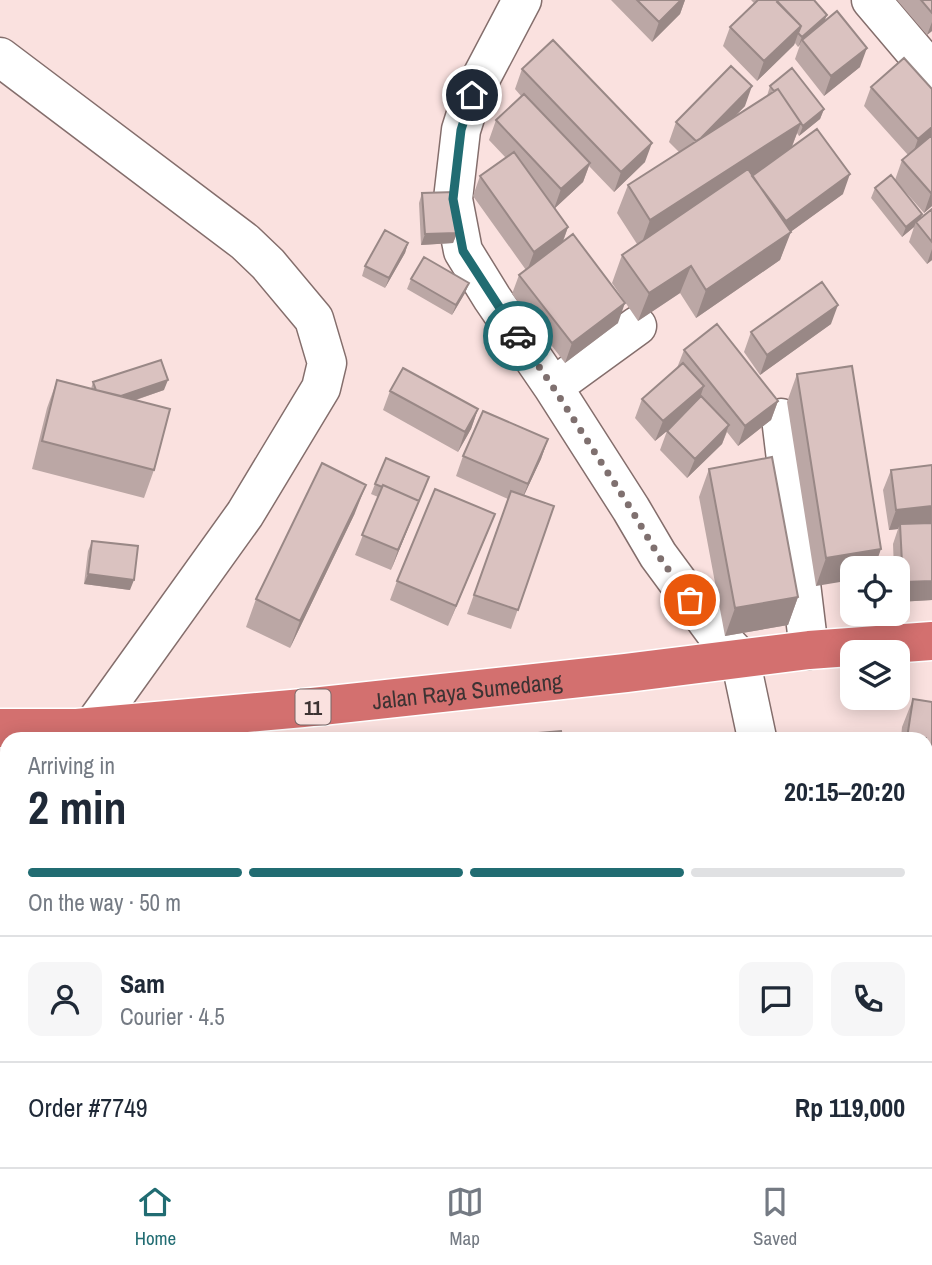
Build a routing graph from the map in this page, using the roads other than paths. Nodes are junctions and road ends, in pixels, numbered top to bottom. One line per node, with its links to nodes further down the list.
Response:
1 (523, 0): 6 (street)
2 (871, 0): 4 (street)
3 (0, 57): 11 (street)
4 (932, 72)
5 (637, 326): 6 (street)
6 (553, 387): 10 (street)
7 (781, 418): 9 (street)
8 (932, 641): 9 (highway, Jalan Raya Sumedang / 11)
9 (809, 650): 10 (highway, Jalan Raya Sumedang / 11)
10 (725, 660): 11 (highway, Jalan Raya Sumedang / 11); 13 (street)
11 (93, 726): 12 (highway, Jalan Raya Sumedang / 11)
12 (0, 728)
13 (755, 732)

